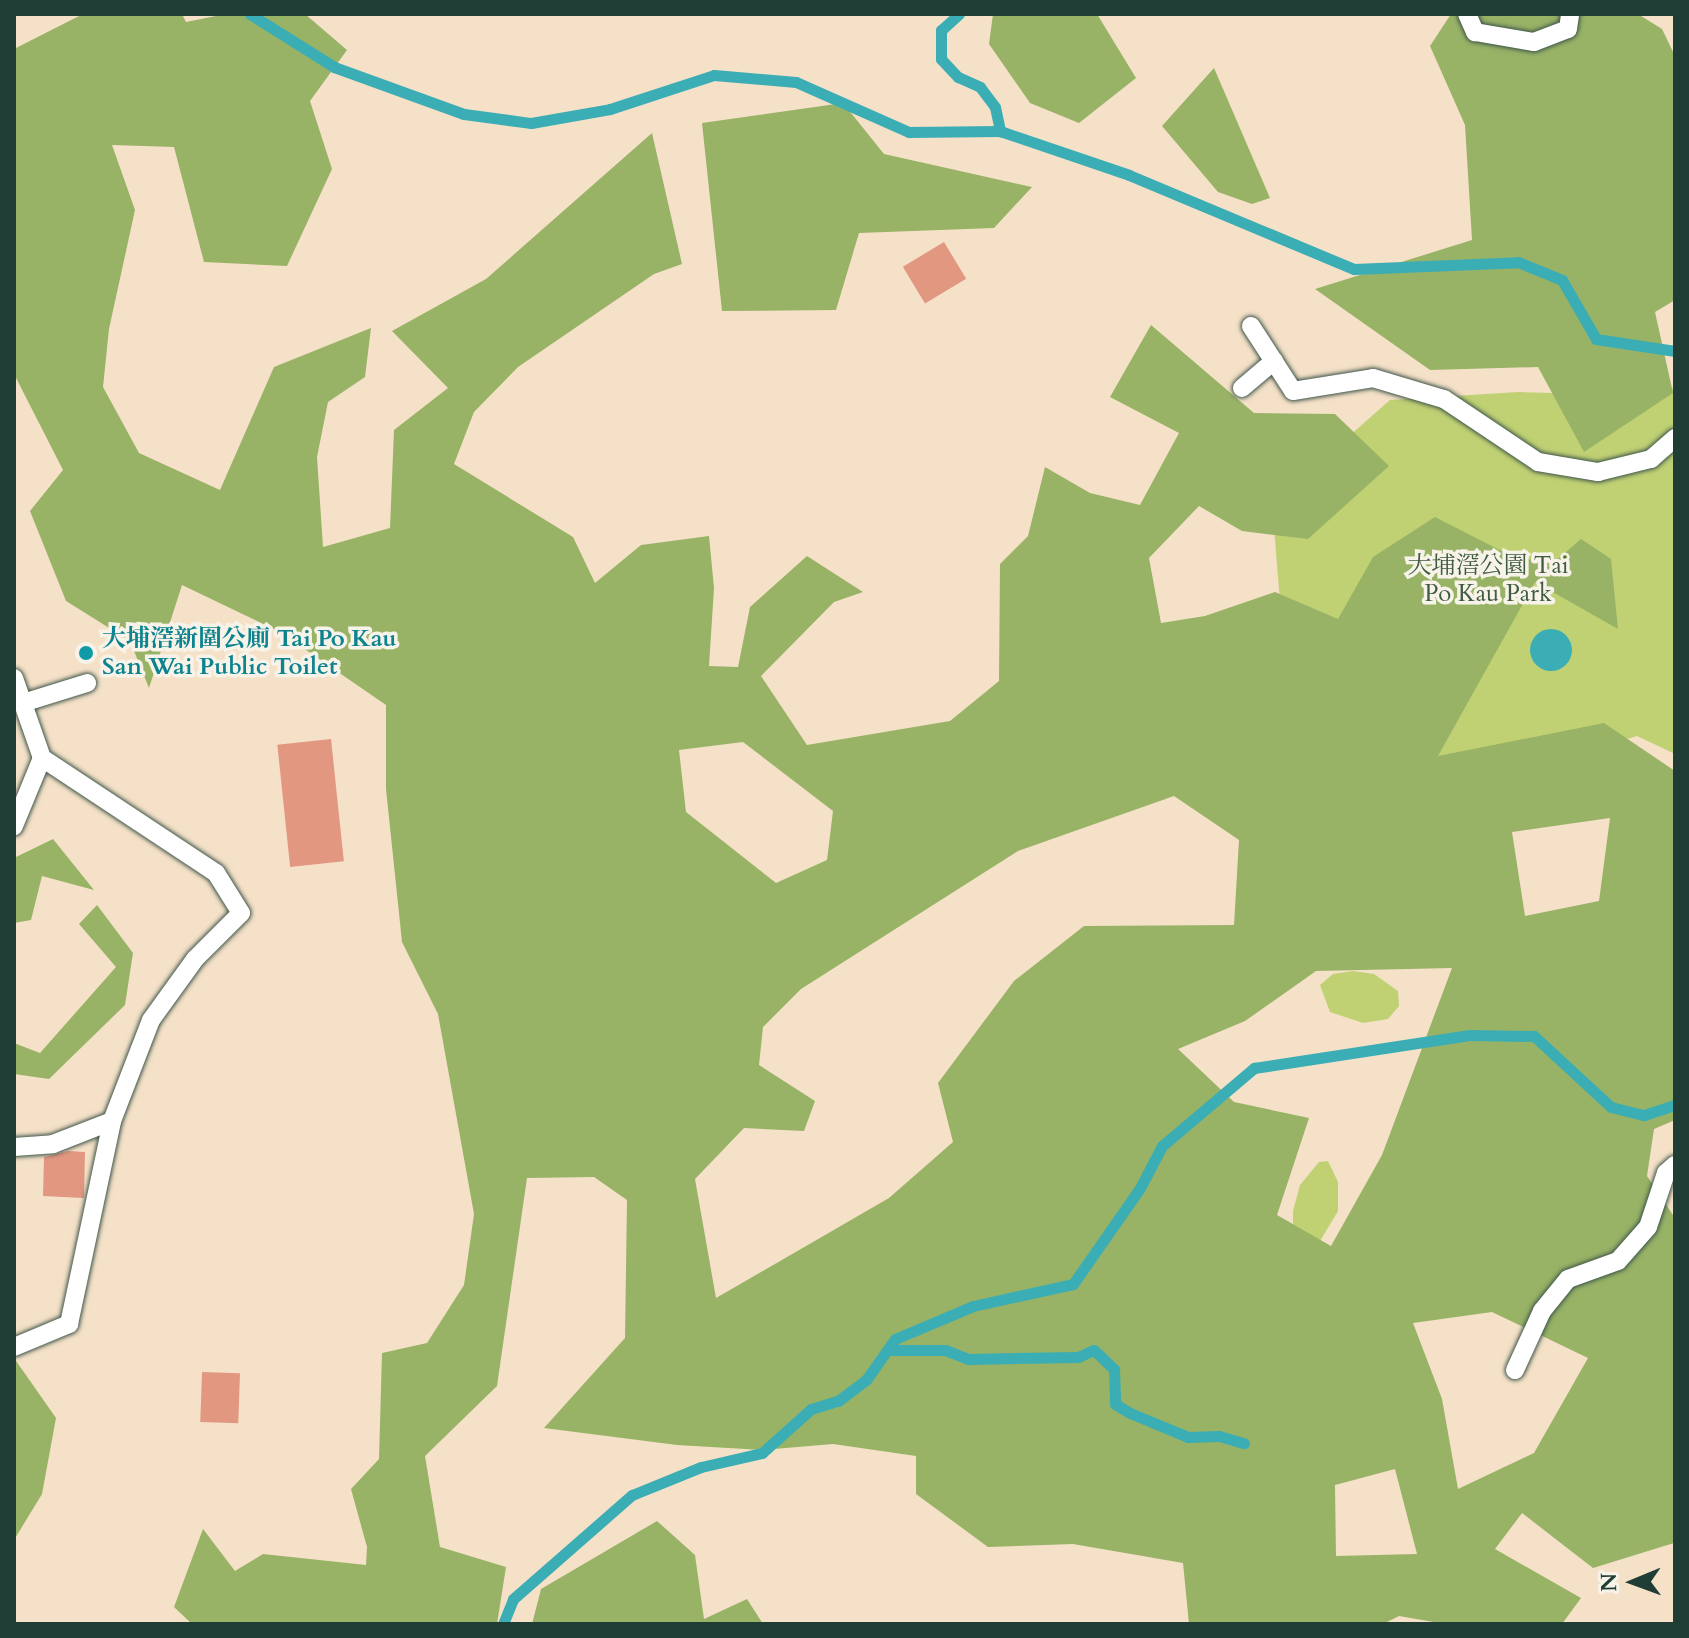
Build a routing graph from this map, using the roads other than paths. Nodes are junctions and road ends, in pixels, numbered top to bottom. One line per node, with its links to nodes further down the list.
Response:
1 (1467, 14): 2 (lane)
2 (1570, 14)
3 (1251, 326): 4 (lane)
4 (1274, 361): 5 (lane); 6 (lane)
5 (1242, 388)
6 (1675, 438)
7 (14, 678): 9 (lane)
8 (87, 683): 9 (lane)
9 (26, 702): 10 (lane)
10 (42, 758): 11 (lane); 12 (lane)
11 (14, 826)
12 (112, 1121): 13 (lane); 15 (lane)
13 (14, 1147)
14 (1675, 1165): 16 (lane)
15 (14, 1347)
16 (1515, 1370)

